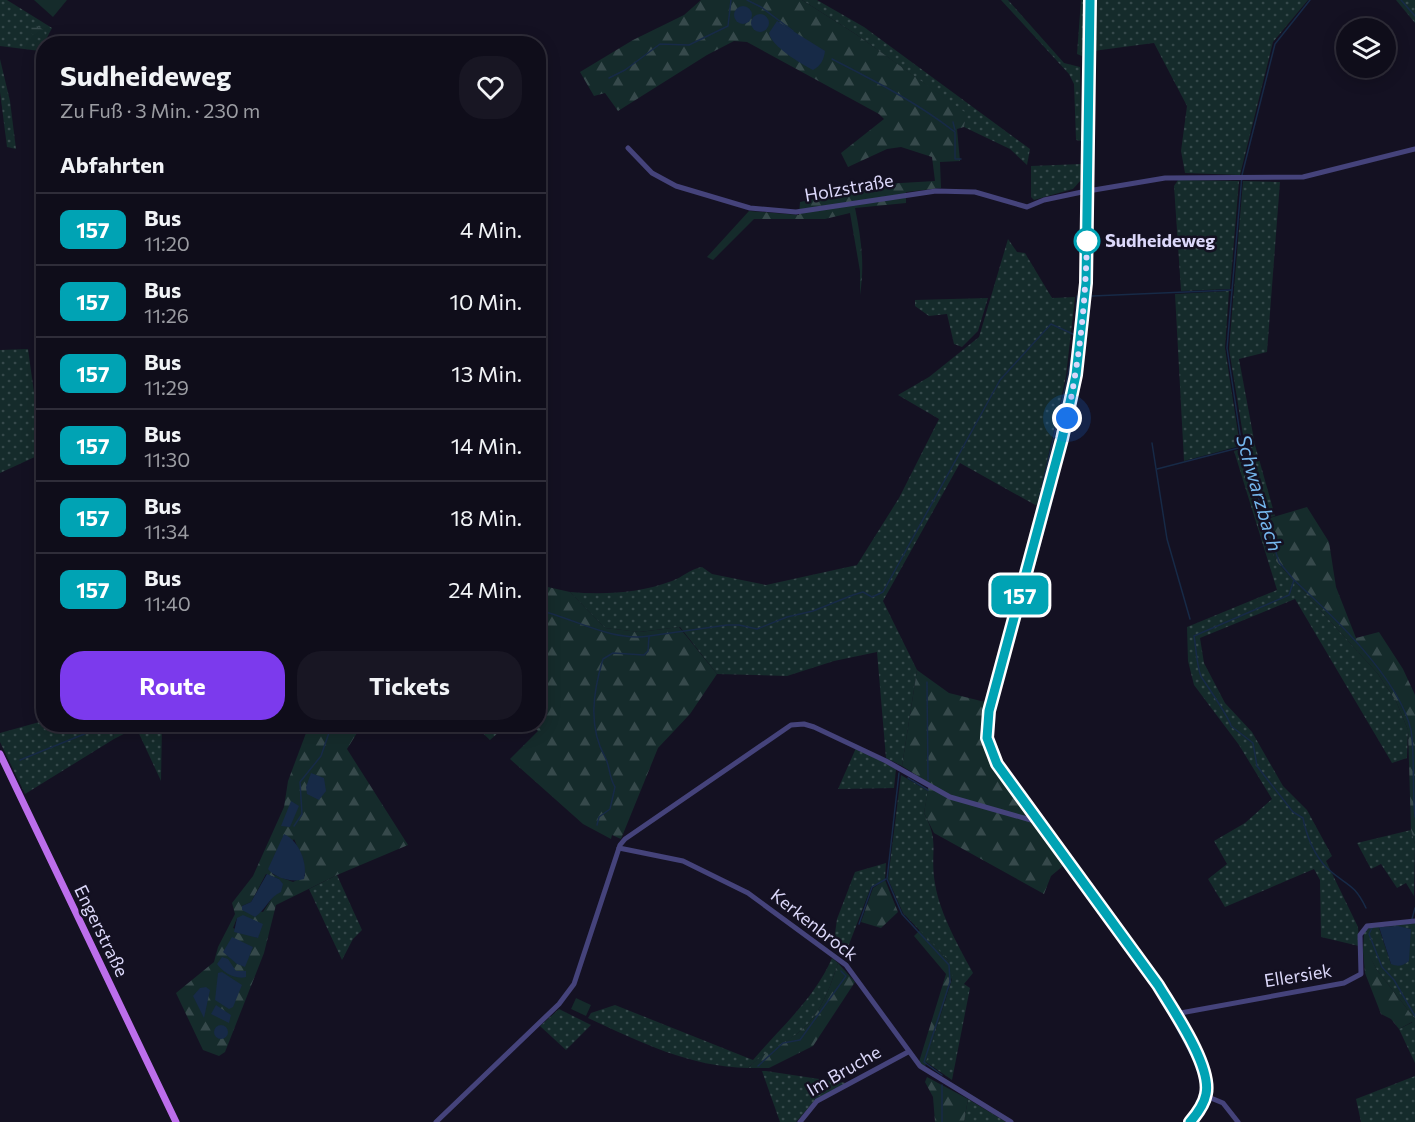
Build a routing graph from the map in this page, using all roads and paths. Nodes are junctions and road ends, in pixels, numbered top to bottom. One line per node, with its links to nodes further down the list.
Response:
1 (1090, 0): 4 (street)
2 (628, 148): 4 (street, Holzstraße)
3 (1415, 149): 4 (street)
4 (1088, 191): 6 (street)
5 (0, 754): 12 (main road, Engerstraße)
6 (1036, 816): 7 (street); 9 (street)
7 (619, 848): 10 (street, Kerkenbrock); 13 (street)
8 (1413, 921): 9 (street, Ellersiek)
9 (1175, 1014): 11 (street)
10 (908, 1052): 14 (street, Im Bruche); 15 (street, Kerkenbrock)
11 (1206, 1096): 16 (street); 17 (street)
12 (176, 1122)
13 (436, 1122)
14 (800, 1122)
15 (1011, 1122)
16 (1190, 1122)
17 (1238, 1122)

